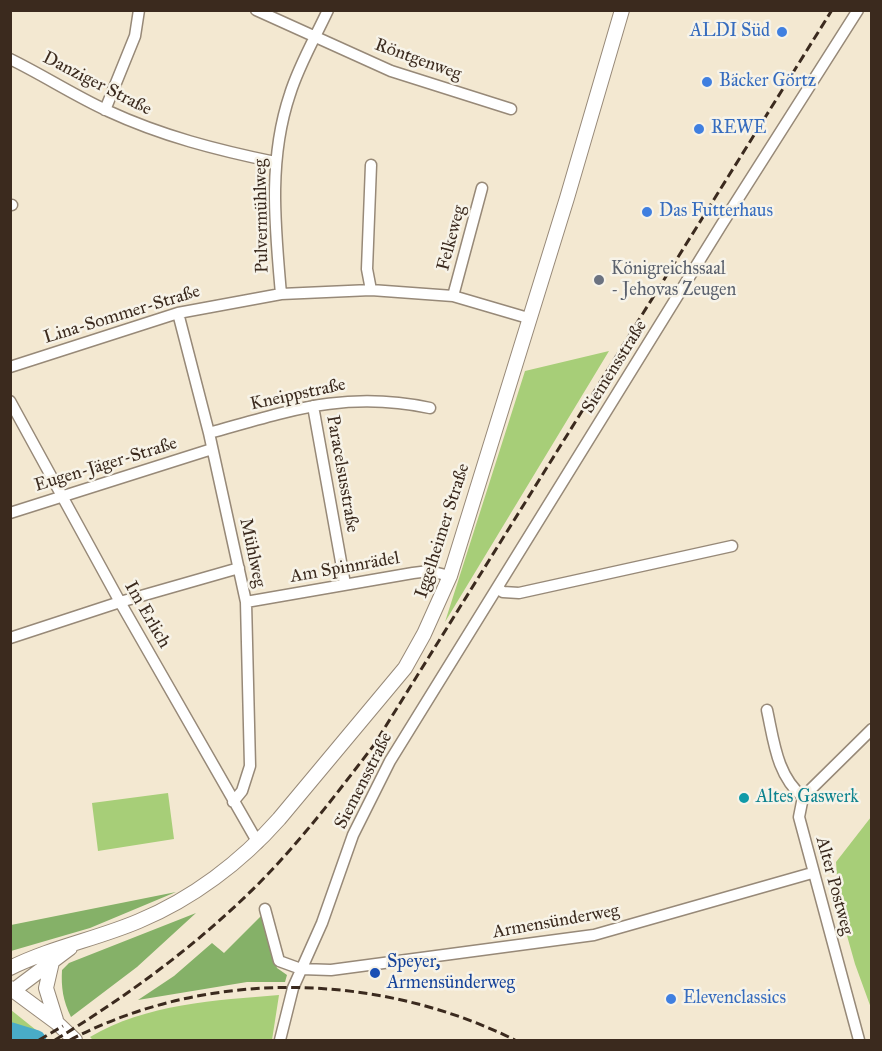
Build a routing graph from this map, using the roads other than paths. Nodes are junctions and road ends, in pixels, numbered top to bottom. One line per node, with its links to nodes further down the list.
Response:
1 (139, 10): 9 (street)
2 (256, 10): 6 (street)
3 (328, 10): 6 (street, Pulvermühlweg)
4 (622, 10): 17 (main road, Iggelheimer Straße)
5 (858, 10): 30 (street, Siemensstraße)
6 (316, 37): 8 (street, Röntgenweg); 10 (street, Pulvermühlweg)
7 (10, 59): 9 (street, Danziger Straße)
8 (511, 109)
9 (105, 110): 10 (street, Danziger Straße)
10 (275, 162): 14 (street, Pulvermühlweg)
11 (371, 165): 13 (street)
12 (482, 188): 15 (street, Felkeweg)
13 (371, 290): 14 (street, Lina-Sommer-Straße); 15 (street, Lina-Sommer-Straße)
14 (281, 294): 16 (street, Lina-Sommer-Straße)
15 (453, 296): 17 (street, Lina-Sommer-Straße)
16 (178, 312): 18 (street, Lina-Sommer-Straße); 22 (street, Mühlweg)
17 (528, 318): 28 (main road, Iggelheimer Straße)
18 (10, 367)
19 (10, 401): 24 (street, Im Erlich)
20 (313, 406): 21 (street, Kneippstraße); 22 (street, Kneippstraße); 29 (street, Paracelsusstraße)
21 (430, 408)
22 (209, 433): 23 (street, Mühlweg)
23 (213, 449): 24 (street, Eugen-Jäger-Straße); 27 (street, Mühlweg)
24 (60, 496): 25 (street, Eugen-Jäger-Straße); 31 (street, Im Erlich)
25 (10, 513)
26 (732, 546): 30 (street)
27 (238, 568): 31 (street); 32 (street, Mühlweg)
28 (450, 576): 29 (street, Am Spinnrädel); 38 (main road, Iggelheimer Straße)
29 (345, 584): 32 (street, Am Spinnrädel)
30 (497, 588): 44 (street, Siemensstraße)
31 (120, 602): 33 (street); 37 (street, Im Erlich)
32 (246, 602): 37 (street, Mühlweg)
33 (10, 638)
34 (766, 710): 36 (street)
35 (872, 729): 36 (street)
36 (803, 797): 39 (street, Alter Postweg)
37 (233, 802): 38 (street, Im Erlich)
38 (258, 843): 41 (main road, Iggelheimer Straße)
39 (812, 873): 44 (street, Armensünderweg); 49 (street, Alter Postweg)
40 (265, 909): 44 (street)
41 (72, 946): 42 (main road, Iggelheimer Straße); 43 (main road, Iggelheimer Straße)
42 (52, 962): 45 (main road, Iggelheimer Straße); 46 (main road)
43 (10, 968)
44 (301, 969): 48 (street, Siemensstraße)
45 (12, 989): 46 (main road)
46 (56, 1022): 47 (main road)
47 (75, 1041)
48 (280, 1041)
49 (860, 1041)

